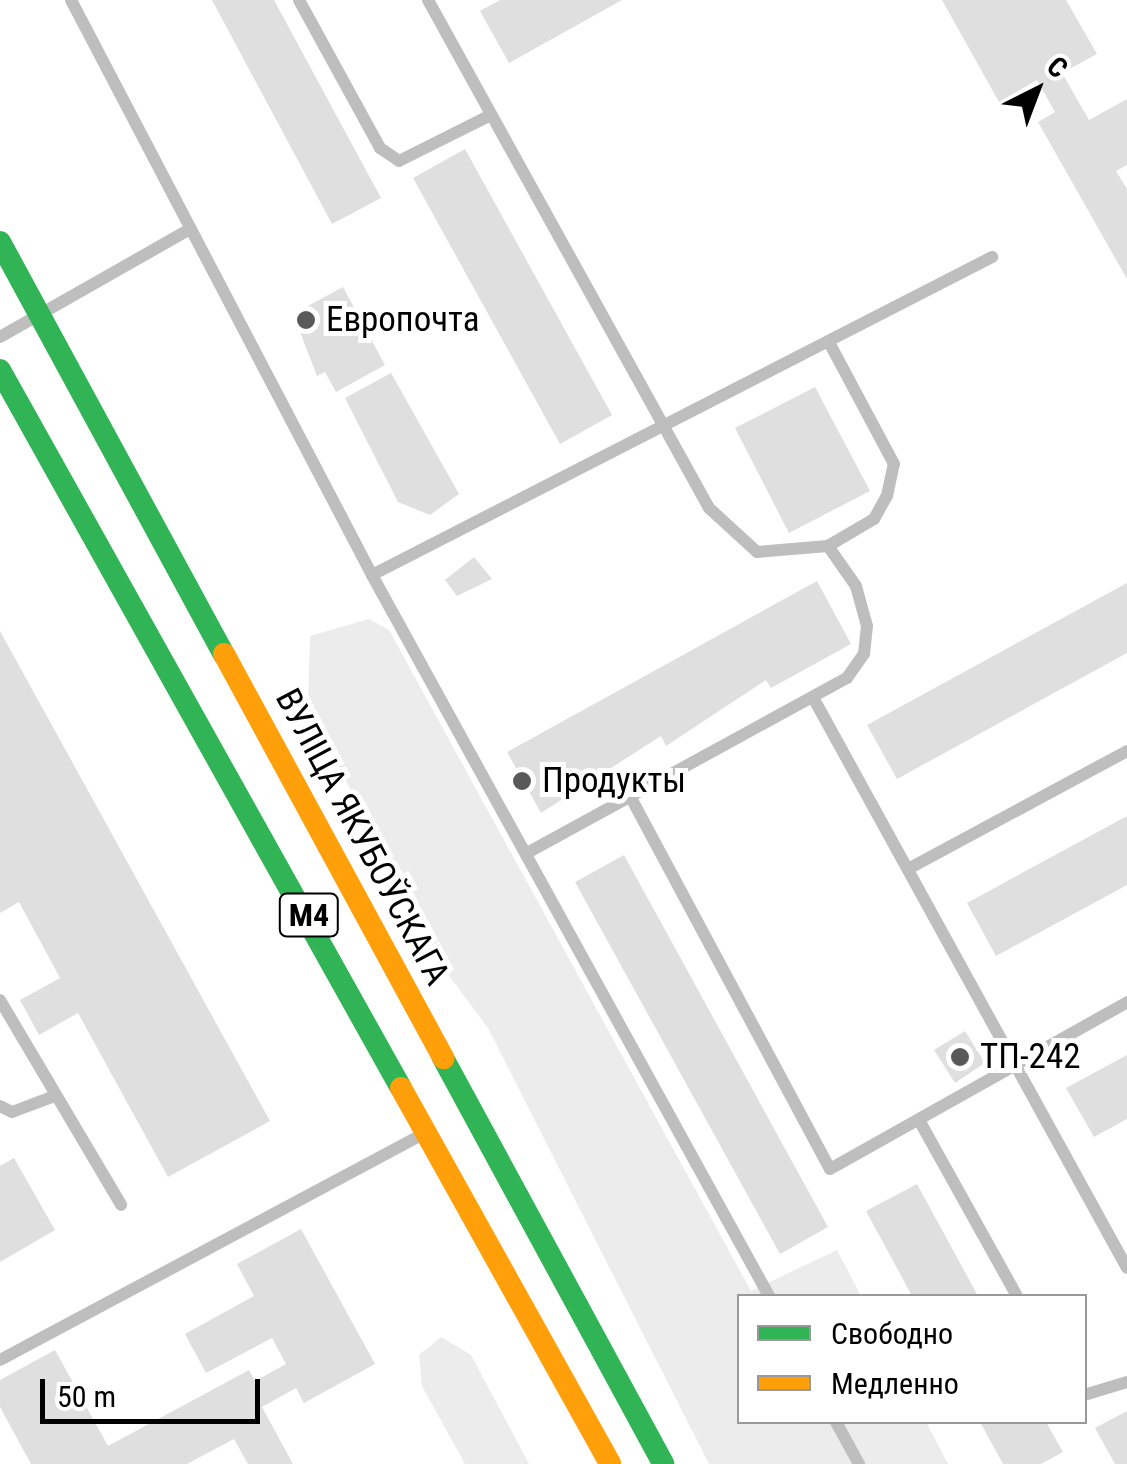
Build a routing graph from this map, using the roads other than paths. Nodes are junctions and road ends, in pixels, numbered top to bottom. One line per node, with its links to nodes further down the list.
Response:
1 (71, 0): 5 (lane)
2 (298, 0): 4 (lane)
3 (428, 0): 4 (lane)
4 (491, 115): 12 (lane)
5 (190, 229): 8 (lane); 14 (lane)
6 (0, 242): 8 (main road, ВУЛІЦА ЯКУБОЎСКАГА / М4)
7 (992, 257): 10 (lane)
8 (40, 314): 9 (lane); 37 (main road, ВУЛІЦА ЯКУБОЎСКАГА / М4)
9 (0, 336)
10 (830, 344): 12 (lane); 13 (lane)
11 (0, 370): 26 (main road, М4)
12 (667, 430): 13 (lane); 14 (lane)
13 (828, 546): 15 (lane)
14 (372, 575): 18 (lane)
15 (814, 701): 17 (lane); 19 (lane)
16 (1127, 750): 19 (lane)
17 (630, 796): 18 (lane); 25 (lane)
18 (526, 853): 30 (lane)
19 (908, 869): 22 (lane)
20 (0, 1000): 23 (lane)
21 (1127, 1002): 22 (lane)
22 (1016, 1066): 25 (lane); 28 (lane)
23 (52, 1097): 24 (lane); 27 (lane)
24 (0, 1106)
25 (919, 1120): 31 (lane)
26 (430, 1130): 32 (lane); 36 (main road, М4)
27 (121, 1205)
28 (1123, 1250): 29 (lane)
29 (1127, 1268)
30 (768, 1294)
31 (1016, 1294)
32 (0, 1360)
33 (1127, 1382): 34 (lane)
34 (1087, 1394)
35 (837, 1424): 38 (lane)
36 (610, 1464)
37 (663, 1464)
38 (859, 1464)

